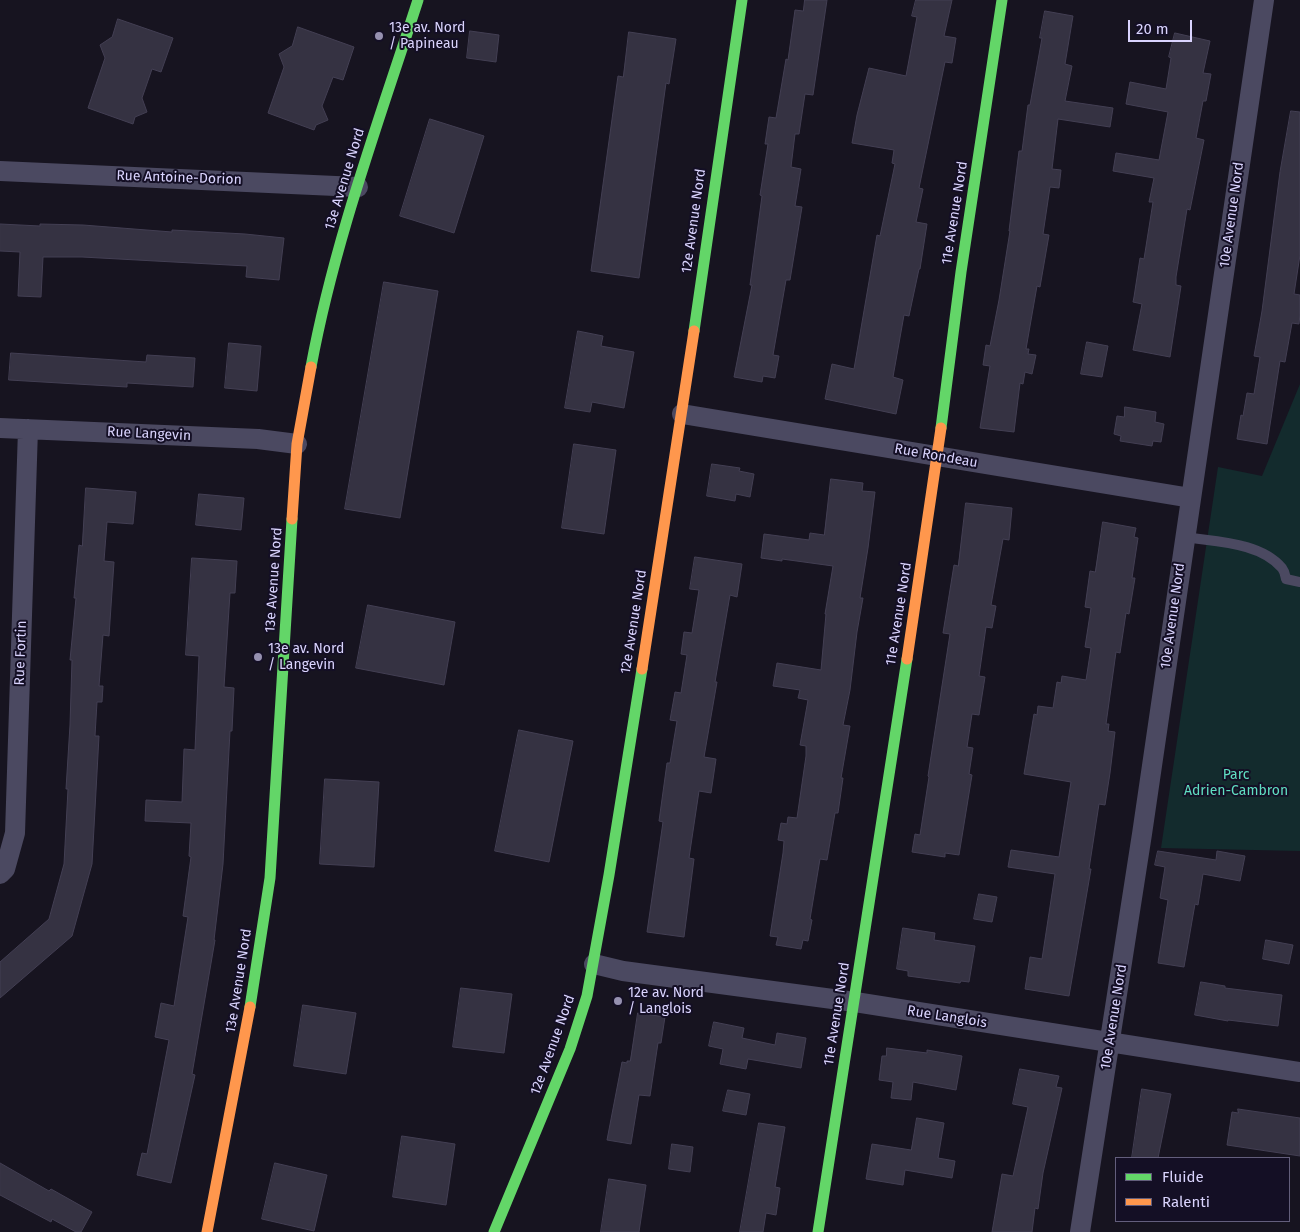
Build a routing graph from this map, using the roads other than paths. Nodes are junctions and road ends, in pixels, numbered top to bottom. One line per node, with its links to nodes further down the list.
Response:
1 (418, 0): 6 (main road, 13e Avenue Nord)
2 (742, 0): 7 (main road, 12e Avenue Nord)
3 (1002, 0): 11 (main road, 11e Avenue Nord)
4 (1264, 0): 12 (street, 10e Avenue Nord)
5 (0, 170): 6 (street, Rue Antoine-Dorion)
6 (358, 187): 10 (main road, 13e Avenue Nord)
7 (682, 414): 11 (street, Rue Rondeau); 16 (main road, 12e Avenue Nord)
8 (0, 428): 9 (street, Rue Langevin)
9 (28, 429): 10 (street, Rue Langevin); 15 (street, Rue Fortin)
10 (297, 444): 20 (main road, 13e Avenue Nord)
11 (938, 456): 12 (street, Rue Rondeau); 17 (main road, 11e Avenue Nord)
12 (1190, 498): 13 (street, 10e Avenue Nord)
13 (1184, 537): 14 (lane); 18 (street, 10e Avenue Nord)
14 (1300, 582)
15 (0, 874)
16 (594, 964): 17 (street, Rue Langlois); 21 (main road, 12e Avenue Nord)
17 (855, 1002): 18 (street, Rue Langlois); 22 (main road, 11e Avenue Nord)
18 (1110, 1042): 19 (street, Rue Langlois); 23 (street, 10e Avenue Nord)
19 (1300, 1072)
20 (207, 1232)
21 (494, 1232)
22 (818, 1232)
23 (1080, 1232)

